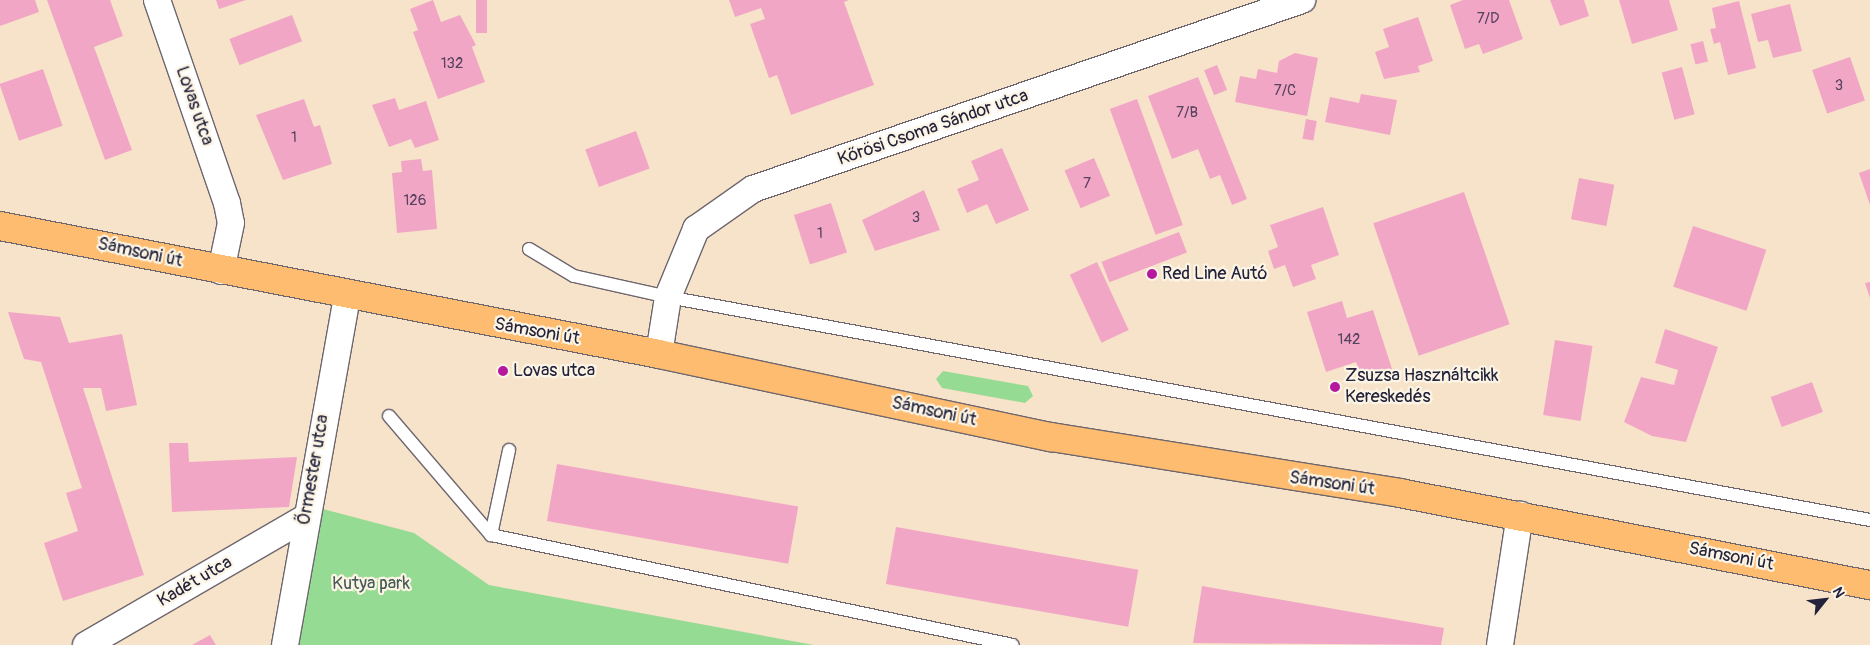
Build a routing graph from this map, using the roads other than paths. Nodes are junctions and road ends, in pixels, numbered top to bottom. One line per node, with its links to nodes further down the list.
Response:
1 (157, 0): 5 (street, Lovas utca)
2 (1302, 0): 7 (street, Kőrösi Csoma Sándor utca)
3 (0, 226): 5 (main road, Sámsoni út)
4 (529, 249): 7 (lane)
5 (221, 271): 6 (main road, Sámsoni út)
6 (347, 296): 8 (main road, Sámsoni út); 12 (street, Őrmester utca)
7 (668, 298): 8 (street, Kőrösi Csoma Sándor utca); 13 (lane)
8 (659, 354): 11 (main road, Sámsoni út)
9 (388, 416): 14 (lane)
10 (509, 450): 14 (lane)
11 (1520, 515): 15 (main road, Sámsoni út); 19 (street)
12 (305, 518): 16 (street, Kadét utca); 17 (street, Őrmester utca)
13 (1870, 520)
14 (491, 536): 18 (lane)
15 (1870, 585)
16 (86, 645)
17 (285, 645)
18 (1013, 645)
19 (1500, 645)

